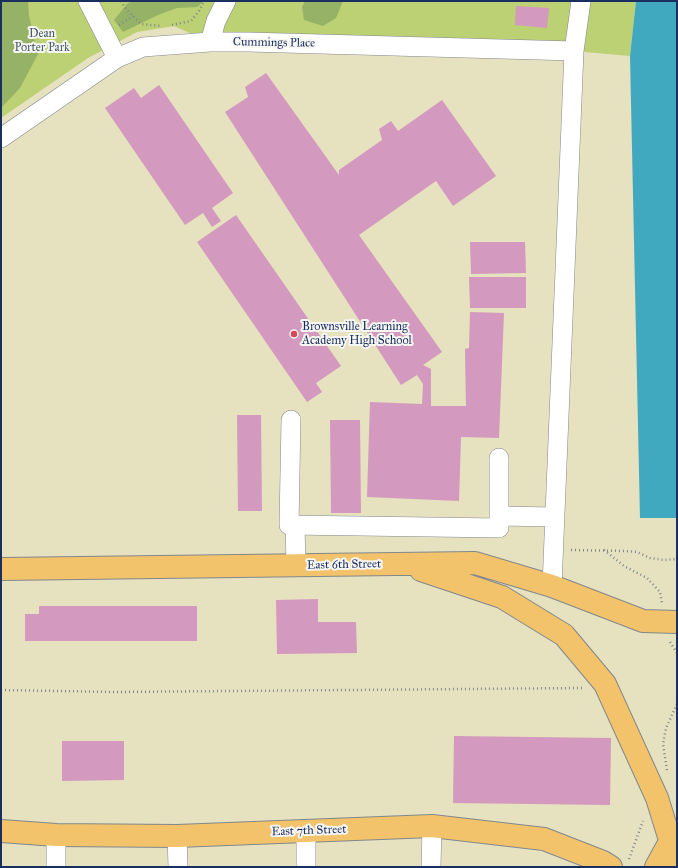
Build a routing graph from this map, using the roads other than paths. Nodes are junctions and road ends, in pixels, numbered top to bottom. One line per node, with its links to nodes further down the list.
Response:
1 (88, 1): 6 (street)
2 (226, 1): 4 (street)
3 (580, 9): 5 (street)
4 (210, 42): 5 (street, Cummings Place); 6 (street, Cummings Place)
5 (574, 51): 11 (street)
6 (117, 58): 7 (street, Cummings Place)
7 (1, 138)
8 (291, 420): 12 (street)
9 (499, 458): 10 (street)
10 (499, 516): 11 (street); 12 (street)
11 (554, 517): 16 (street)
12 (295, 525): 14 (street)
13 (404, 564): 14 (main road, East 6th Street); 16 (main road, East 6th Street); 22 (main road)
14 (296, 565): 15 (main road, East 6th Street)
15 (1, 569)
16 (552, 586): 17 (main road, East 6th Street)
17 (677, 622)
18 (432, 826): 20 (main road, East 7th Street); 24 (main road, East 7th Street); 29 (street)
19 (1, 831): 21 (main road, East 7th Street)
20 (306, 831): 23 (main road, East 7th Street); 28 (street)
21 (56, 834): 23 (main road, East 7th Street); 26 (street)
22 (674, 835): 30 (main road); 31 (main road)
23 (177, 836): 27 (street)
24 (580, 859): 25 (main road, East 7th Street)
25 (620, 864)
26 (56, 867)
27 (178, 867)
28 (306, 867)
29 (431, 867)
30 (656, 867)
31 (676, 867)

